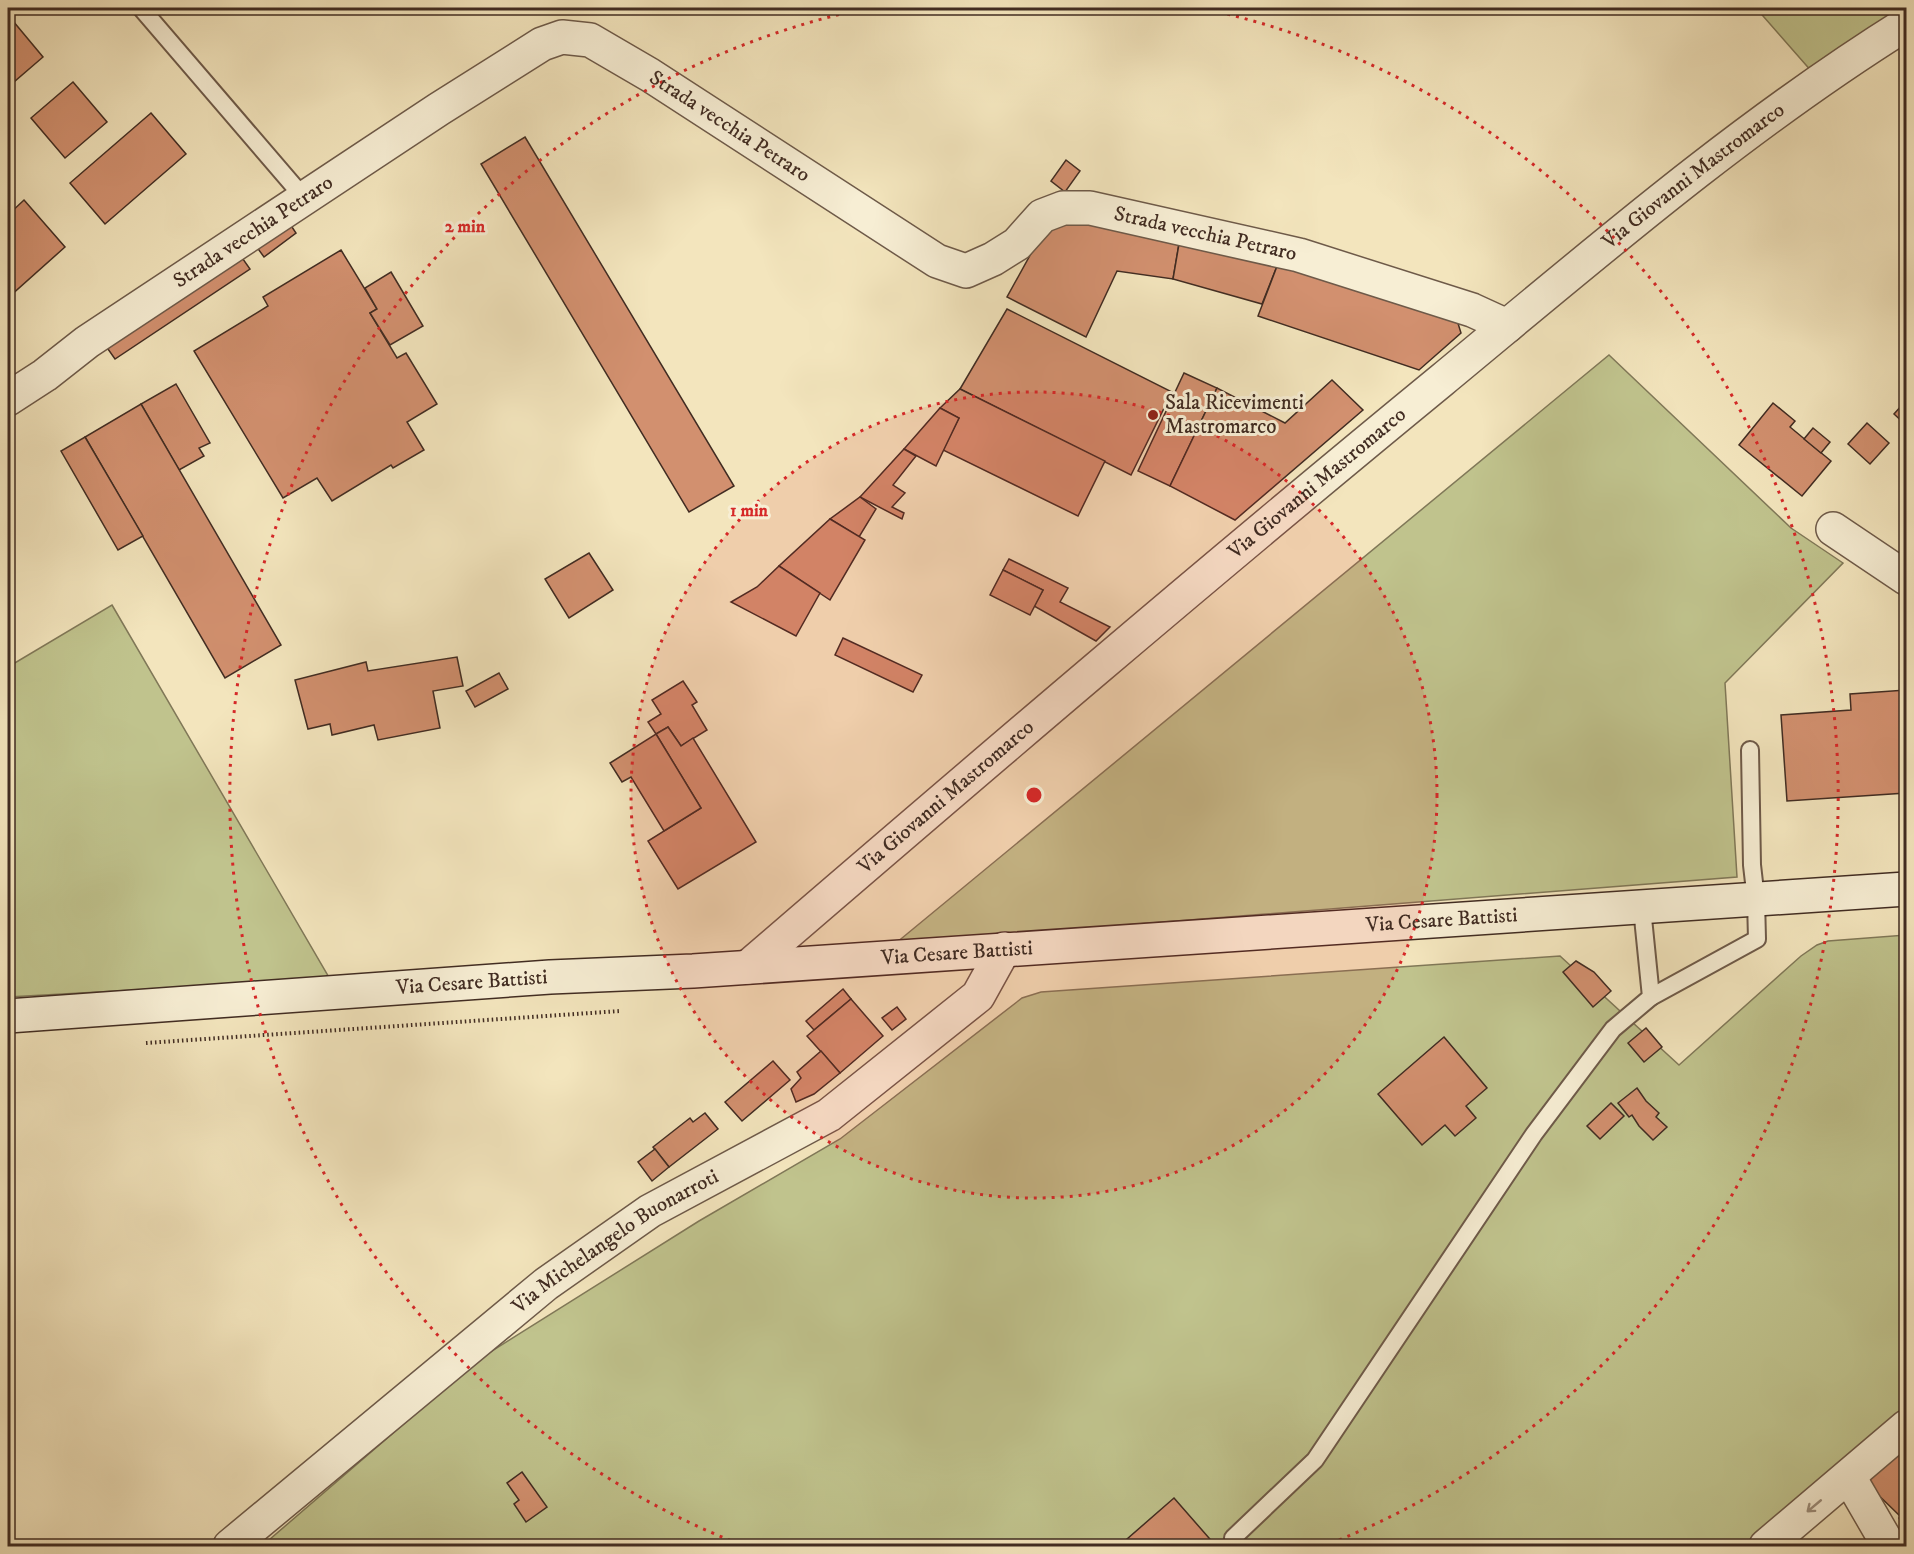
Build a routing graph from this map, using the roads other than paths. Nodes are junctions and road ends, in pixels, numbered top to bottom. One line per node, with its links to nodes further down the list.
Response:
1 (141, 8): 3 (lane)
2 (1906, 24): 4 (street, Via Giovanni Mastromarco)
3 (305, 199): 4 (street, Strada vecchia Petraro); 5 (street, Strada vecchia Petraro)
4 (1507, 326): 13 (street, Via Giovanni Mastromarco)
5 (8, 399)
6 (1833, 529): 7 (street)
7 (1906, 578)
8 (1749, 750): 10 (lane)
9 (1906, 889): 10 (street, Via Cesare Battisti)
10 (1756, 900): 11 (street, Via Cesare Battisti); 14 (lane)
11 (1642, 908): 12 (street, Via Cesare Battisti); 14 (lane)
12 (1004, 949): 13 (street, Via Cesare Battisti); 19 (street, Via Michelangelo Buonarroti)
13 (748, 967): 15 (street, Via Cesare Battisti)
14 (1651, 997): 18 (lane)
15 (8, 1017)
16 (1906, 1427): 17 (street)
17 (1849, 1477): 20 (street, one-way to 20); 21 (street)
18 (1233, 1538)
19 (230, 1546)
20 (1766, 1546)
21 (1889, 1546)

